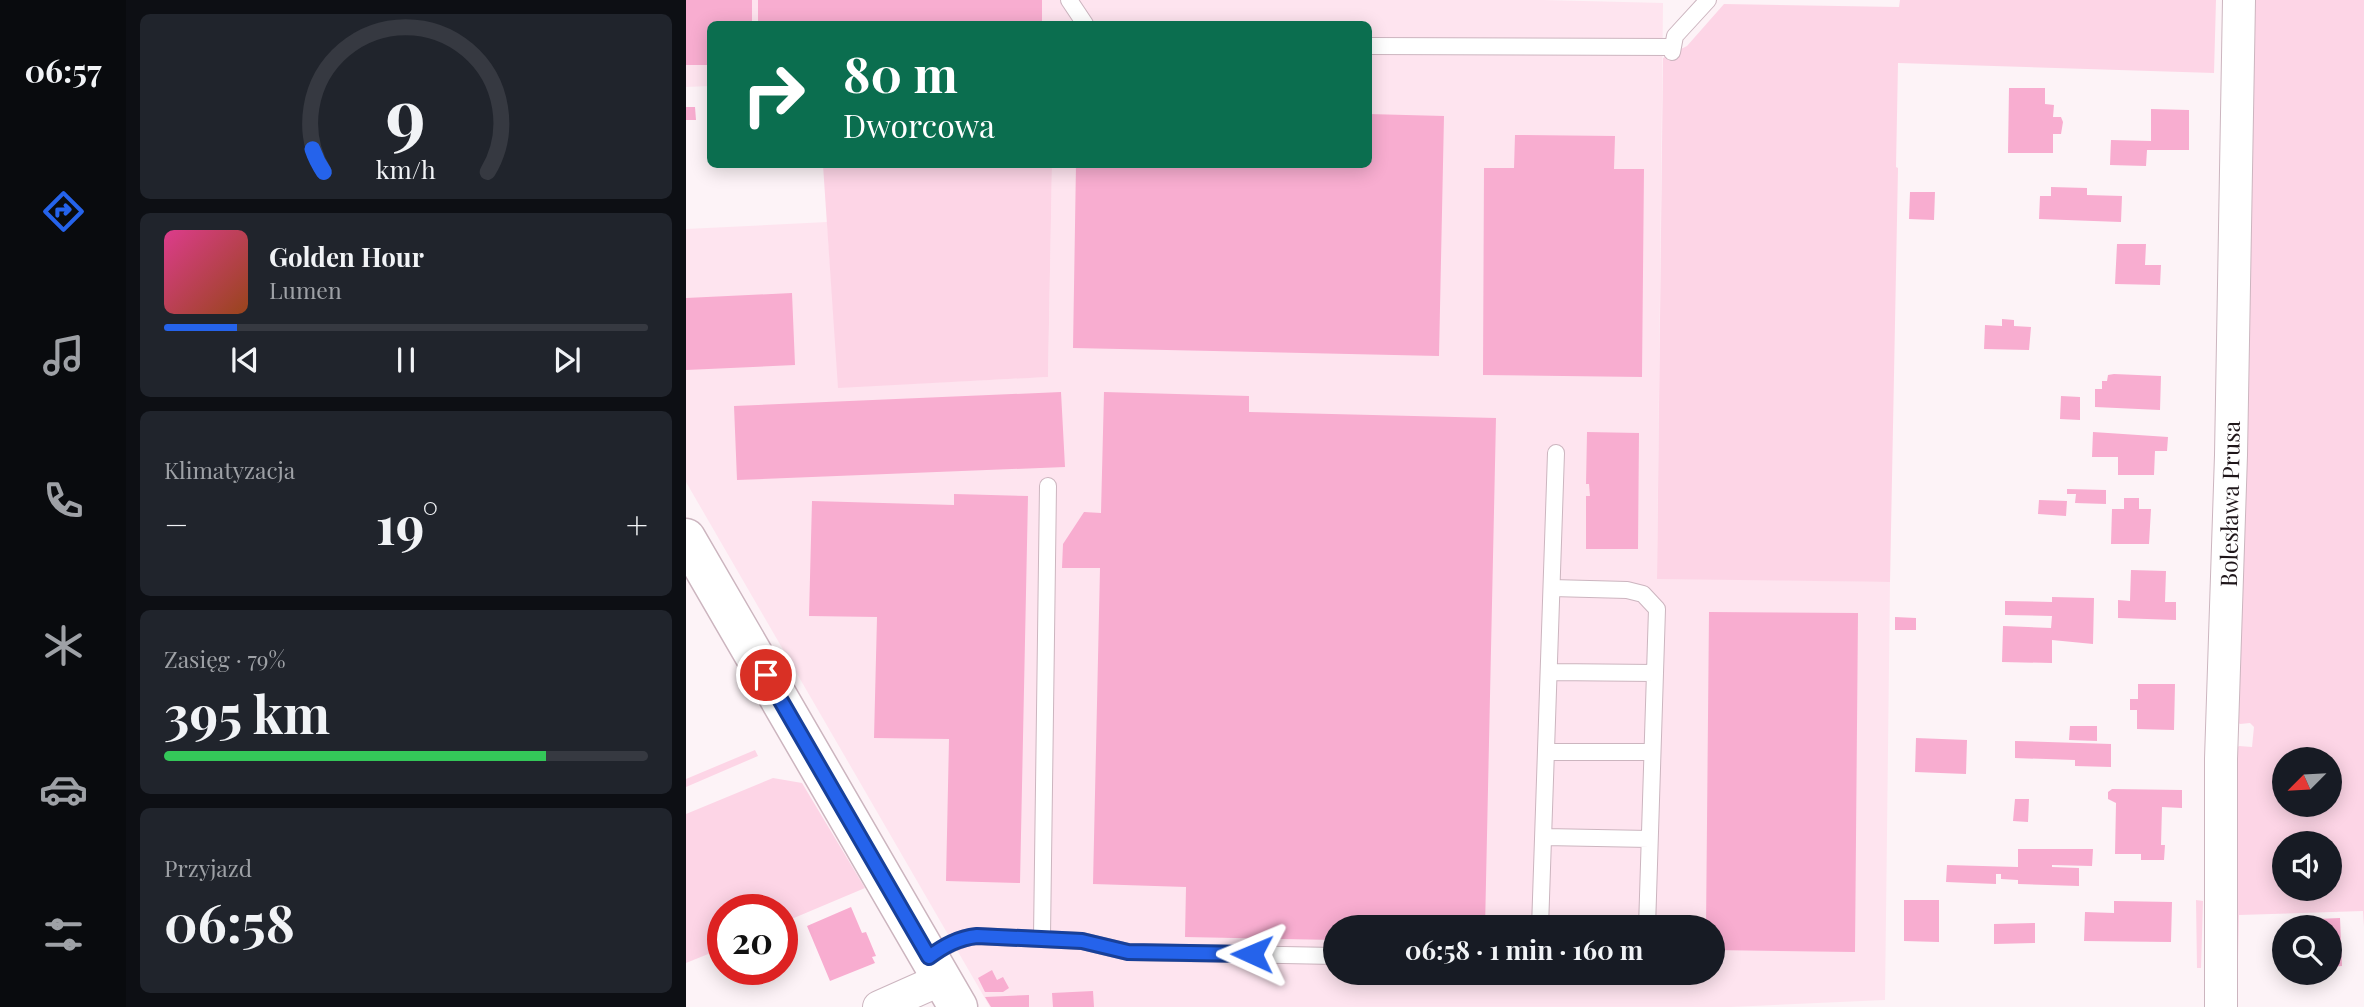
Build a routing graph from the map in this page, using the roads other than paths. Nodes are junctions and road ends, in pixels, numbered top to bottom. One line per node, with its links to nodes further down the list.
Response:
1 (1069, 0): 4 (lane)
2 (1708, 0): 5 (lane)
3 (2239, 0): 22 (street, Bolesława Prusa)
4 (1083, 21)
5 (1372, 46)
6 (1556, 453): 9 (lane)
7 (1048, 486): 18 (lane)
8 (686, 538): 20 (street)
9 (1552, 588): 10 (lane); 11 (lane)
10 (1550, 672): 11 (lane); 12 (lane)
11 (1656, 673): 13 (lane)
12 (1547, 752): 13 (lane); 14 (lane)
13 (1652, 752): 15 (lane)
14 (1545, 837): 15 (lane); 16 (lane)
15 (1649, 839): 17 (lane)
16 (1541, 915)
17 (1647, 915)
18 (1042, 937): 19 (lane); 20 (lane)
19 (1323, 956)
20 (943, 981): 21 (street)
21 (878, 1007)
22 (2221, 1007)

